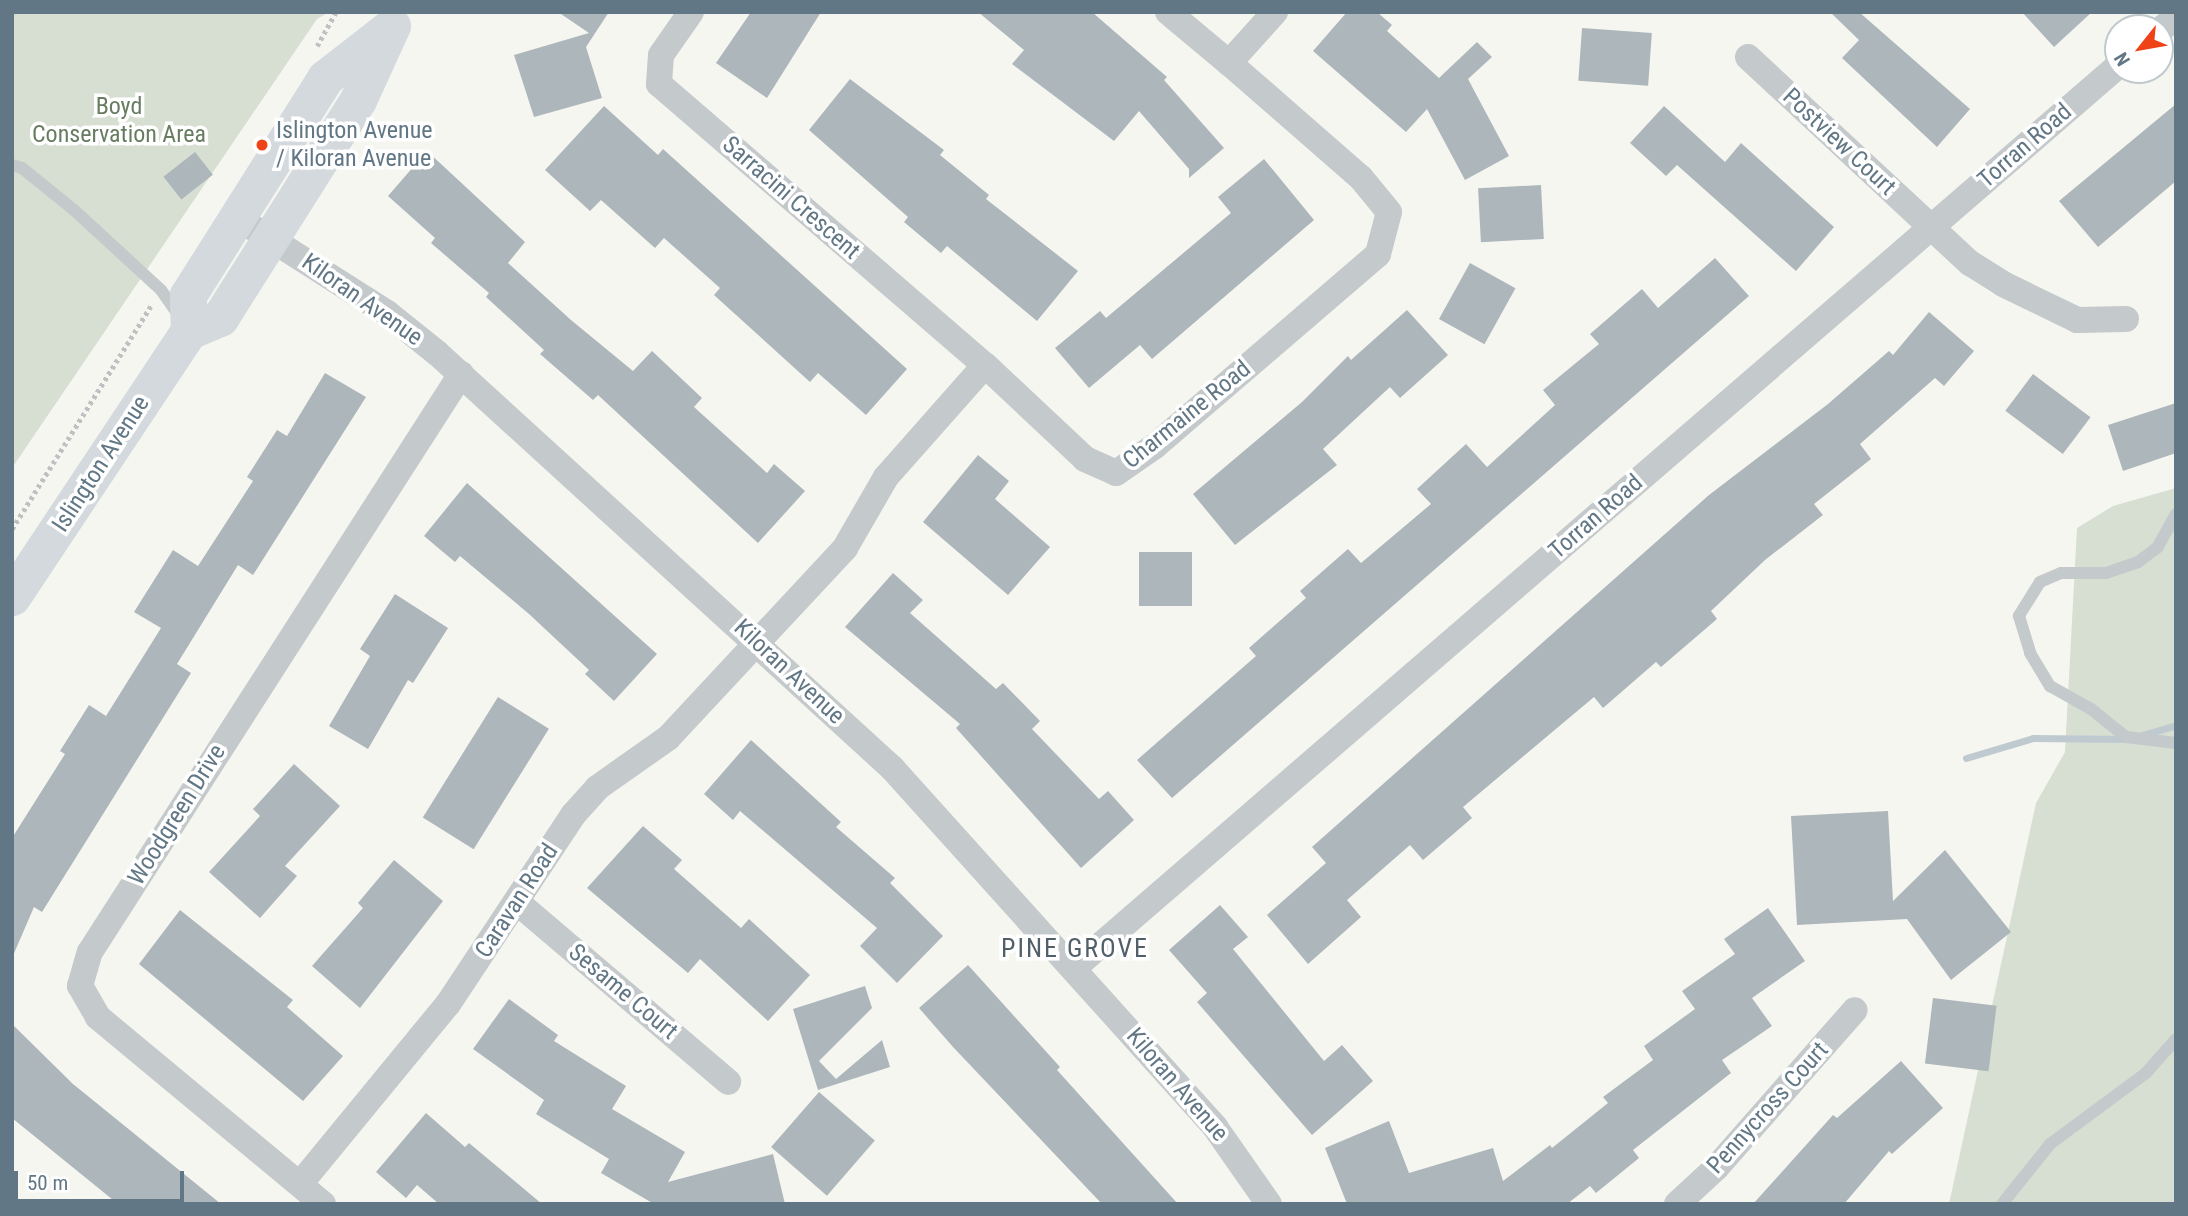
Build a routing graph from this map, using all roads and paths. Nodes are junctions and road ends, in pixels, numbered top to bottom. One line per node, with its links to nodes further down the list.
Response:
1 (691, 12): 15 (street, Sarracini Crescent)
2 (1168, 12): 6 (street)
3 (1275, 12): 6 (street)
4 (397, 19): 9 (main road); 11 (main road)
5 (1748, 57): 10 (street, Postview Court)
6 (1229, 63): 15 (street, Charmaine Road)
7 (2104, 78): 10 (street, Torran Road)
8 (12, 165): 12 (lane)
9 (236, 218): 11 (street, Kiloran Avenue); 14 (main road)
10 (1929, 228): 13 (street, Postview Court); 23 (street, Torran Road)
11 (271, 239): 14 (main road); 16 (street, Kiloran Avenue)
12 (161, 289): 14 (lane); 18 (path)
13 (2126, 319)
14 (189, 331): 19 (main road, Islington Avenue)
15 (985, 365): 20 (street)
16 (461, 373): 20 (street, Kiloran Avenue); 27 (street, Woodgreen Drive)
17 (2176, 513): 21 (lane)
18 (12, 529)
19 (12, 597)
20 (755, 640): 22 (street, Caravan Road); 23 (street, Kiloran Avenue)
21 (2176, 743)
22 (518, 903): 26 (street, Sesame Court); 27 (street, Caravan Road)
23 (1074, 968): 29 (street, Kiloran Avenue)
24 (1855, 1010): 30 (street, Pennycross Court)
25 (2176, 1039): 31 (lane)
26 (728, 1082)
27 (300, 1184): 28 (street, Woodgreen Drive)
28 (323, 1204)
29 (1269, 1204)
30 (1677, 1204)
31 (2002, 1204)

